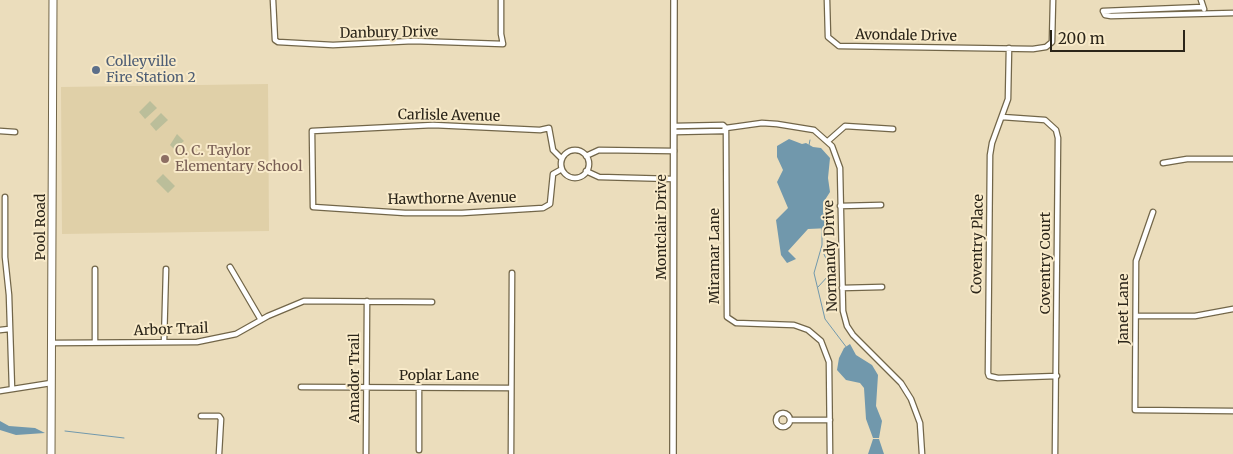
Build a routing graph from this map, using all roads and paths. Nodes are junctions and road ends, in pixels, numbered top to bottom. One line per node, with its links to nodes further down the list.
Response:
1 (53, 0): 46 (main road, Pool Road)
2 (273, 0): 3 (street, Danbury Drive)
3 (501, 0)
4 (674, 0): 15 (street, Montclair Drive)
5 (827, 0): 12 (street, Avondale Drive)
6 (1053, 0): 12 (street, Avondale Drive)
7 (1201, 0): 9 (street)
8 (1195, 7): 9 (street); 11 (street); 11 (street)
9 (1204, 10): 10 (street); 11 (street)
10 (1233, 13)
11 (1195, 14)
12 (1009, 48): 13 (street, Coventry Place)
13 (1002, 117): 49 (street, Coventry Court); 49 (street, Coventry Place)
14 (893, 128): 19 (street)
15 (675, 129): 16 (street); 20 (street, Montclair Drive)
16 (724, 130): 19 (street); 60 (street, Miramar Lane)
17 (0, 131): 18 (street)
18 (15, 132)
19 (828, 140): 30 (street, Normandy Drive)
20 (674, 151): 21 (street); 27 (street, Montclair Drive)
21 (586, 156): 22 (street); 26 (street)
22 (562, 159): 25 (street); 31 (street, Carlisle Avenue)
23 (1233, 159): 24 (street)
24 (1163, 163)
25 (562, 169): 26 (street); 31 (street, Hawthorne Avenue)
26 (586, 172): 27 (street)
27 (673, 179): 66 (street, Montclair Drive)
28 (5, 197): 45 (street)
29 (881, 205): 30 (street)
30 (840, 206): 38 (street, Normandy Drive)
31 (313, 207)
32 (1153, 212): 42 (street, Janet Lane)
33 (230, 267): 43 (street)
34 (166, 269): 48 (street)
35 (95, 270): 47 (street)
36 (512, 273): 54 (street)
37 (882, 287): 38 (street)
38 (842, 288): 68 (street, Normandy Drive)
39 (367, 301): 40 (street, Arbor Trail); 43 (street, Arbor Trail); 52 (street, Amador Trail)
40 (432, 302)
41 (1233, 309): 42 (street)
42 (1136, 316): 57 (street, Janet Lane)
43 (261, 320): 48 (street, Arbor Trail)
44 (0, 330): 45 (street)
45 (9, 330): 55 (street)
46 (52, 342): 47 (street, Arbor Trail); 50 (main road, Pool Road)
47 (95, 342): 48 (street, Arbor Trail)
48 (164, 342)
49 (1057, 376): 69 (street, Coventry Court)
50 (51, 382): 55 (street); 62 (main road, Pool Road)
51 (302, 387): 52 (street, Poplar Lane)
52 (367, 388): 53 (street, Poplar Lane); 64 (street, Amador Trail)
53 (419, 388): 54 (street, Poplar Lane); 61 (street)
54 (511, 388): 65 (street)
55 (12, 389): 56 (street)
56 (0, 391)
57 (1233, 411)
58 (201, 416): 63 (street)
59 (790, 420): 60 (street)
60 (830, 420): 67 (street, Miramar Lane)
61 (419, 450)
62 (52, 454)
63 (220, 454)
64 (366, 454)
65 (512, 454)
66 (673, 454)
67 (830, 454)
68 (922, 454)
69 (1055, 454)

